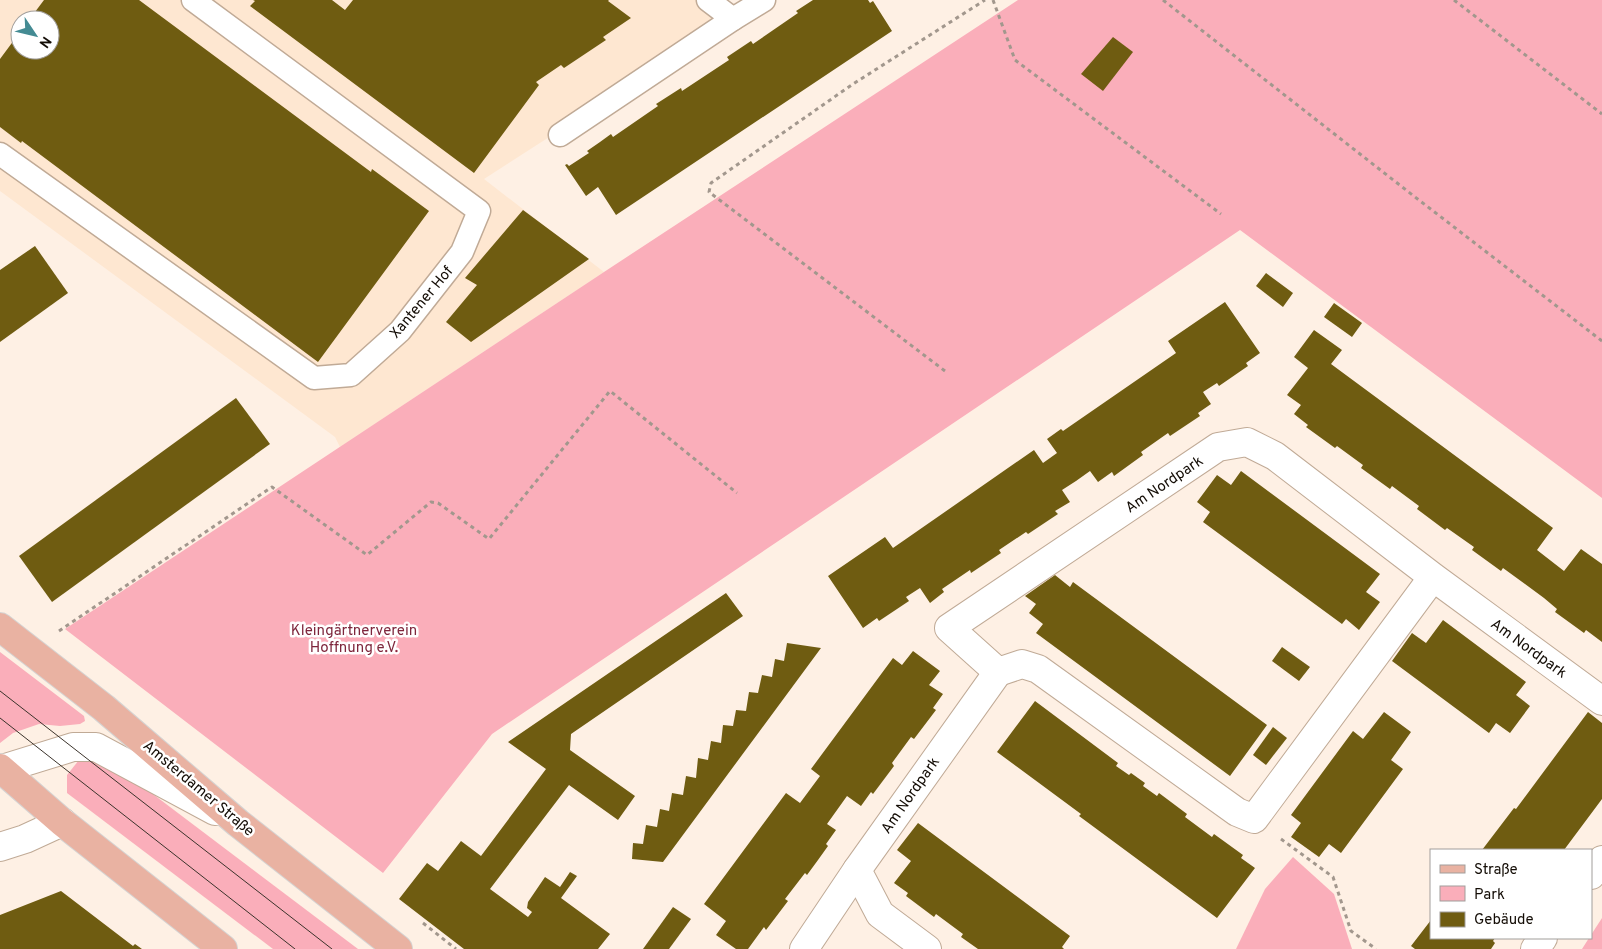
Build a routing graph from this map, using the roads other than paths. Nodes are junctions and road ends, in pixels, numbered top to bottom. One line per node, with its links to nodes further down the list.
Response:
1 (193, 0): 6 (lane, Xantener Hof)
2 (708, 0): 4 (lane)
3 (764, 0): 4 (lane)
4 (733, 19): 5 (lane)
5 (560, 135)
6 (0, 154)
7 (1433, 577): 9 (street); 9 (street, Am Nordpark); 10 (street, Am Nordpark)
8 (0, 627): 13 (main road, Amsterdamer Straße)
9 (998, 672): 16 (street, Am Nordpark)
10 (1602, 701)
11 (1, 768): 12 (main road); 13 (street)
12 (62, 822): 14 (street); 18 (main road)
13 (238, 823): 19 (main road, Amsterdamer Straße)
14 (0, 847)
15 (1602, 860): 17 (street)
16 (857, 870): 20 (street, Am Nordpark); 21 (street)
17 (1592, 874)
18 (223, 949)
19 (398, 949)
20 (804, 949)
21 (927, 949)

